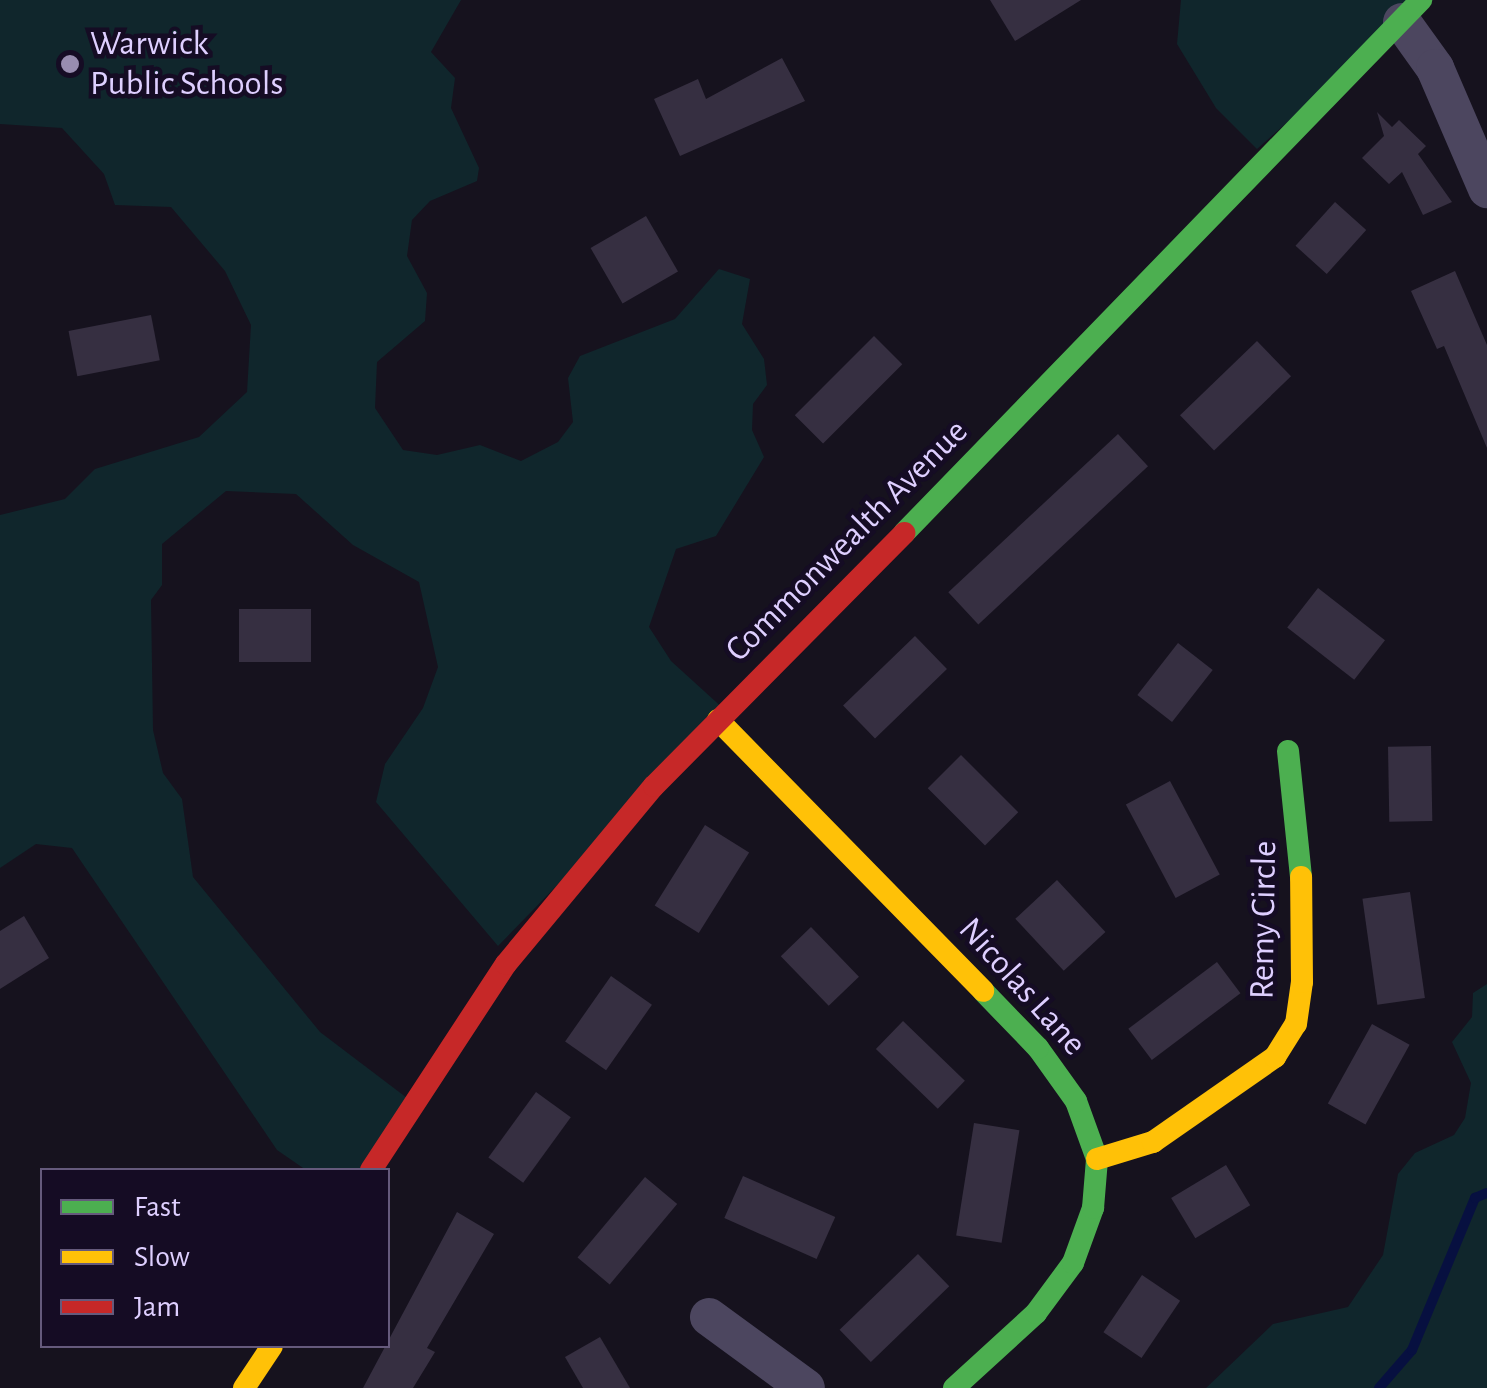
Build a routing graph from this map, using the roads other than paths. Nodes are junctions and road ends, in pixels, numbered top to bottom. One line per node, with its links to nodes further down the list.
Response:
1 (1412, 11): 2 (street); 3 (street, Commonwealth Avenue)
2 (1487, 189)
3 (718, 720): 5 (street, Nicolas Lane); 6 (street, Commonwealth Avenue)
4 (1288, 751): 5 (street, Remy Circle)
5 (1097, 1159): 11 (street, Nicolas Lane)
6 (372, 1168)
7 (709, 1317): 10 (street)
8 (271, 1348): 9 (street)
9 (244, 1388)
10 (806, 1388)
11 (954, 1388)

